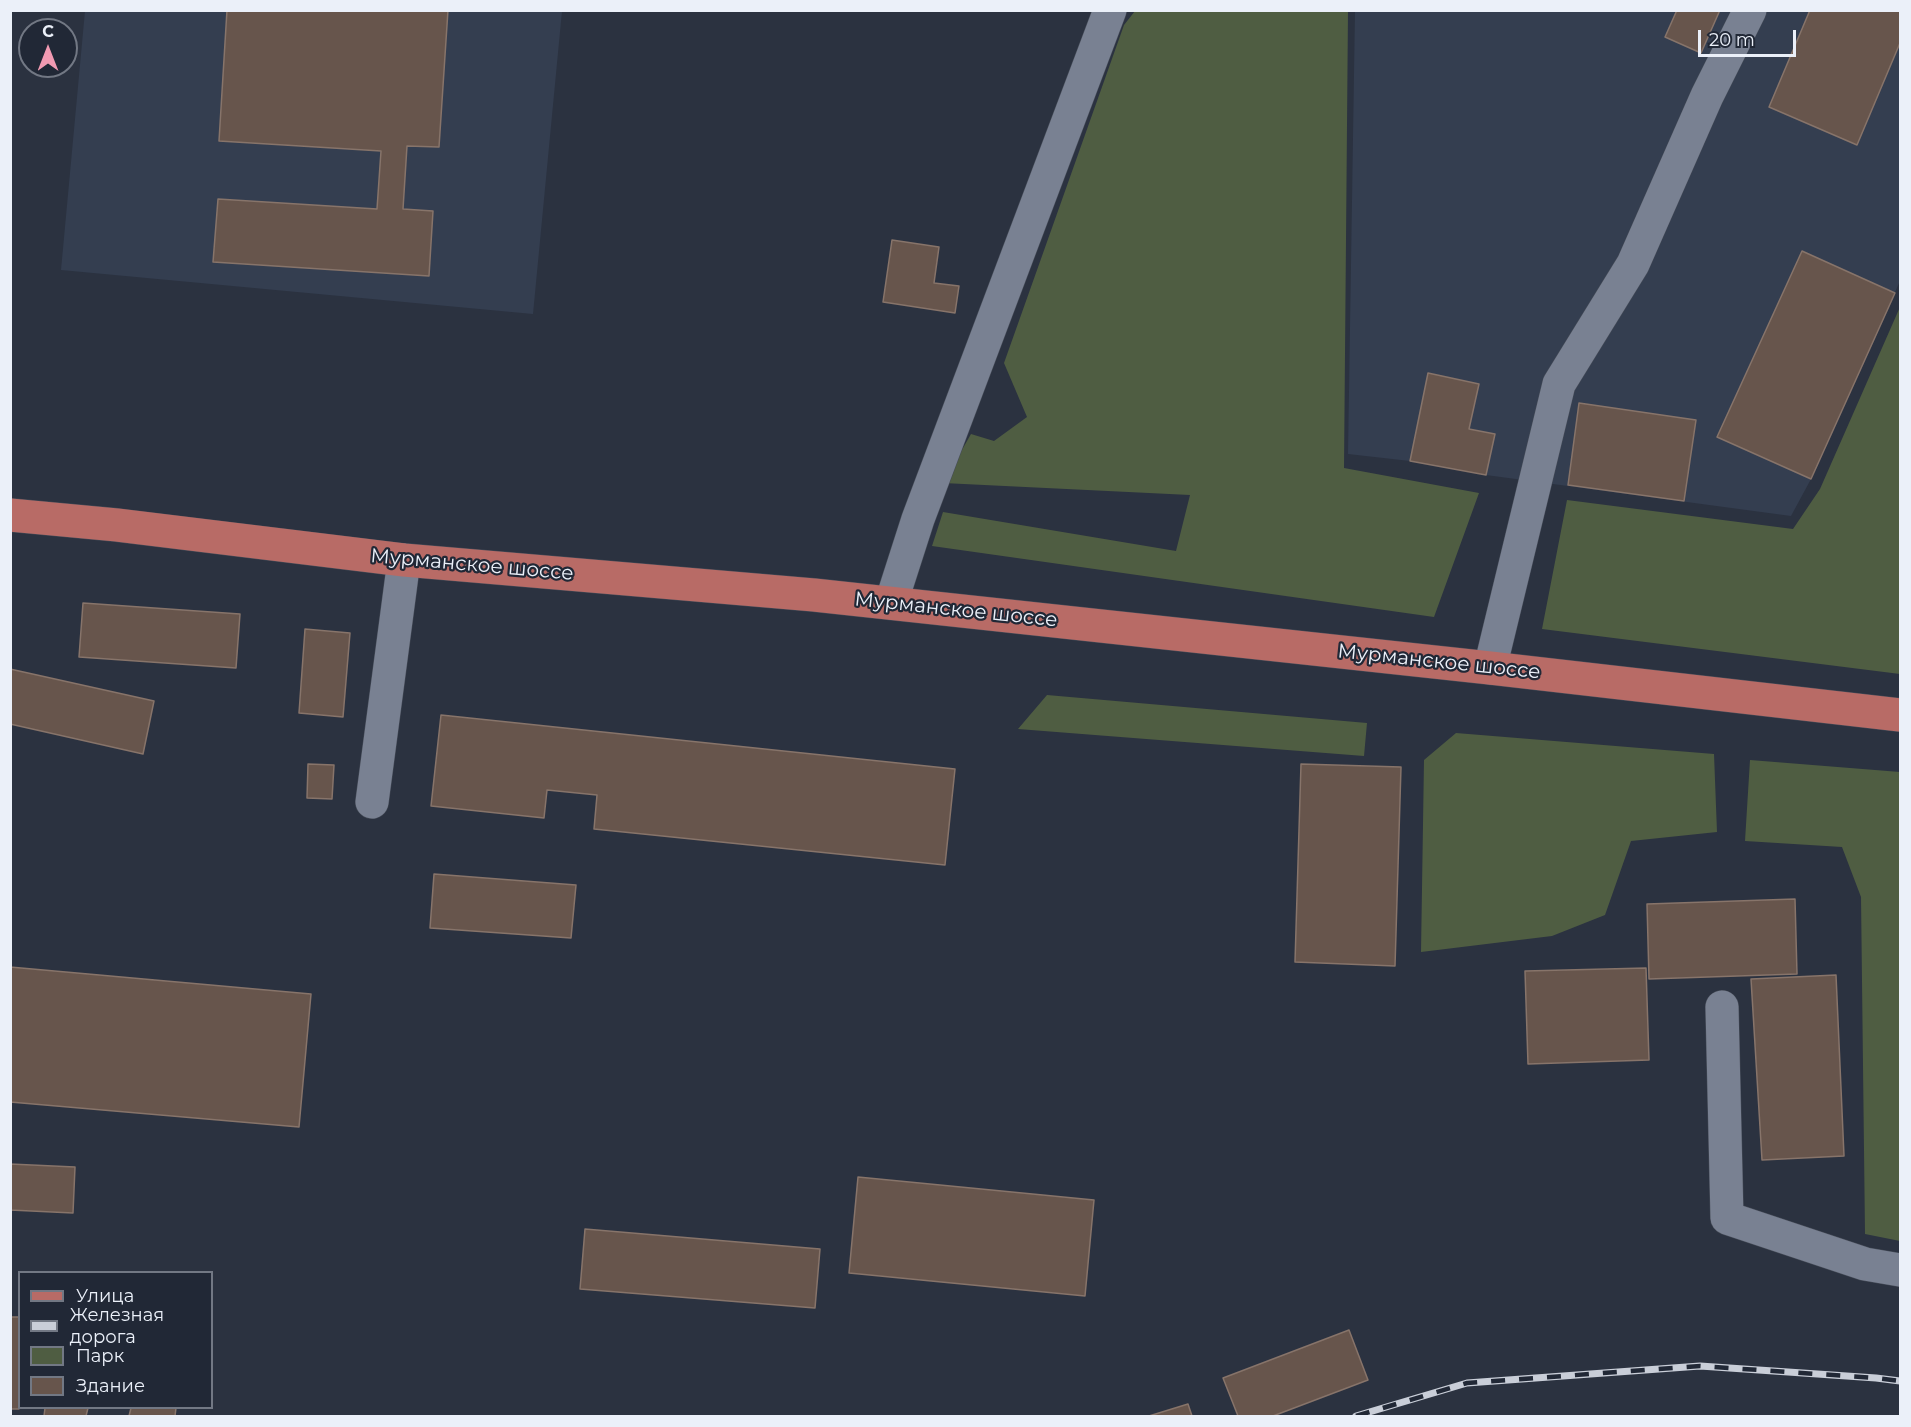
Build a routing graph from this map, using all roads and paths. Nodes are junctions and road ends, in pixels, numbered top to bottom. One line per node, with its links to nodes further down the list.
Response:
1 (1110, 10): 5 (lane)
2 (1750, 10): 6 (lane)
3 (10, 515): 4 (main road, Мурманское шоссе)
4 (404, 560): 5 (main road, Мурманское шоссе); 8 (lane)
5 (891, 603): 6 (main road, Мурманское шоссе)
6 (1490, 668): 7 (main road, Мурманское шоссе)
7 (1900, 715)
8 (372, 802)
9 (1722, 1007): 10 (lane)
10 (1900, 1270)

